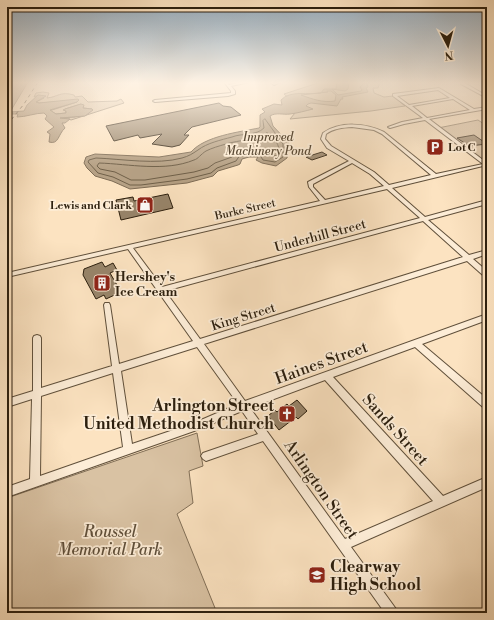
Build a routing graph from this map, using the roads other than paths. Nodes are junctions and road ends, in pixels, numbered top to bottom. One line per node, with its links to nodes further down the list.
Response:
1 (414, 111): 3 (street)
2 (469, 111): 3 (street)
3 (425, 119): 4 (street); 8 (street)
4 (390, 127): 5 (street); 6 (street)
5 (375, 128): 6 (street); 7 (street)
6 (387, 136): 9 (street)
7 (352, 161): 10 (street); 11 (street)
8 (486, 164): 9 (street, Burke Street)
9 (435, 176): 10 (street, Burke Street)
10 (386, 187): 11 (street, Burke Street); 13 (street)
11 (323, 201): 14 (street, Burke Street)
12 (487, 202): 13 (street, Underhill Street)
13 (422, 218): 16 (street); 19 (street, Underhill Street)
14 (129, 246): 17 (street, Burke Street); 19 (street, Arlington Street)
15 (487, 252): 16 (street, King Street)
16 (468, 258): 18 (street); 23 (street, King Street)
17 (7, 275)
18 (487, 275)
19 (160, 290): 23 (street, Arlington Street)
20 (107, 305): 25 (street)
21 (487, 317): 24 (street, Haines Street)
22 (37, 338): 27 (street)
23 (198, 343): 25 (street, King Street); 30 (street, Arlington Street)
24 (416, 343): 26 (street, Haines Street); 29 (street)
25 (116, 369): 27 (street, King Street); 32 (street)
26 (327, 376): 30 (street, Haines Street); 37 (street, Sands Street)
27 (37, 394): 28 (street, King Street); 34 (street)
28 (7, 403)
29 (487, 405)
30 (244, 406): 31 (street, Arlington Street); 32 (street, Haines Street)
31 (265, 436): 33 (street); 38 (street, Arlington Street)
32 (128, 450): 34 (street, Haines Street)
33 (206, 456)
34 (35, 482): 36 (street, Haines Street)
35 (487, 482): 37 (street)
36 (7, 492)
37 (441, 502): 38 (street)
38 (343, 545): 39 (street, Arlington Street)
39 (392, 613)

